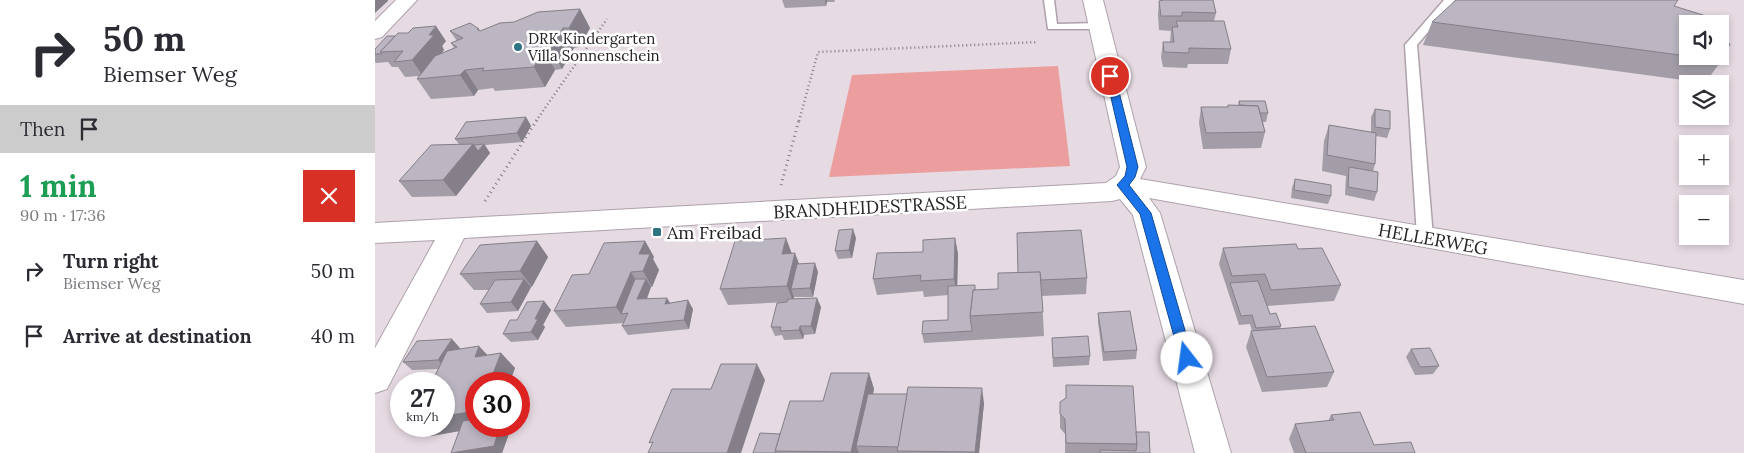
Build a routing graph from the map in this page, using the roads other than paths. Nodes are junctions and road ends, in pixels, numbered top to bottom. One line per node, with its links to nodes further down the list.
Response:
1 (407, 0): 6 (street)
2 (1049, 0): 5 (lane)
3 (1093, 0): 5 (street)
4 (1450, 0): 10 (lane)
5 (1099, 26): 7 (street)
6 (375, 33)
7 (1123, 185): 8 (street, BRANDHEIDESTRASSE); 10 (street, HELLERWEG); 13 (street)
8 (461, 229): 9 (street, BRANDHEIDESTRASSE); 12 (street)
9 (375, 233)
10 (1425, 237): 11 (street, HELLERWEG)
11 (1744, 292)
12 (375, 379)
13 (1213, 453)

